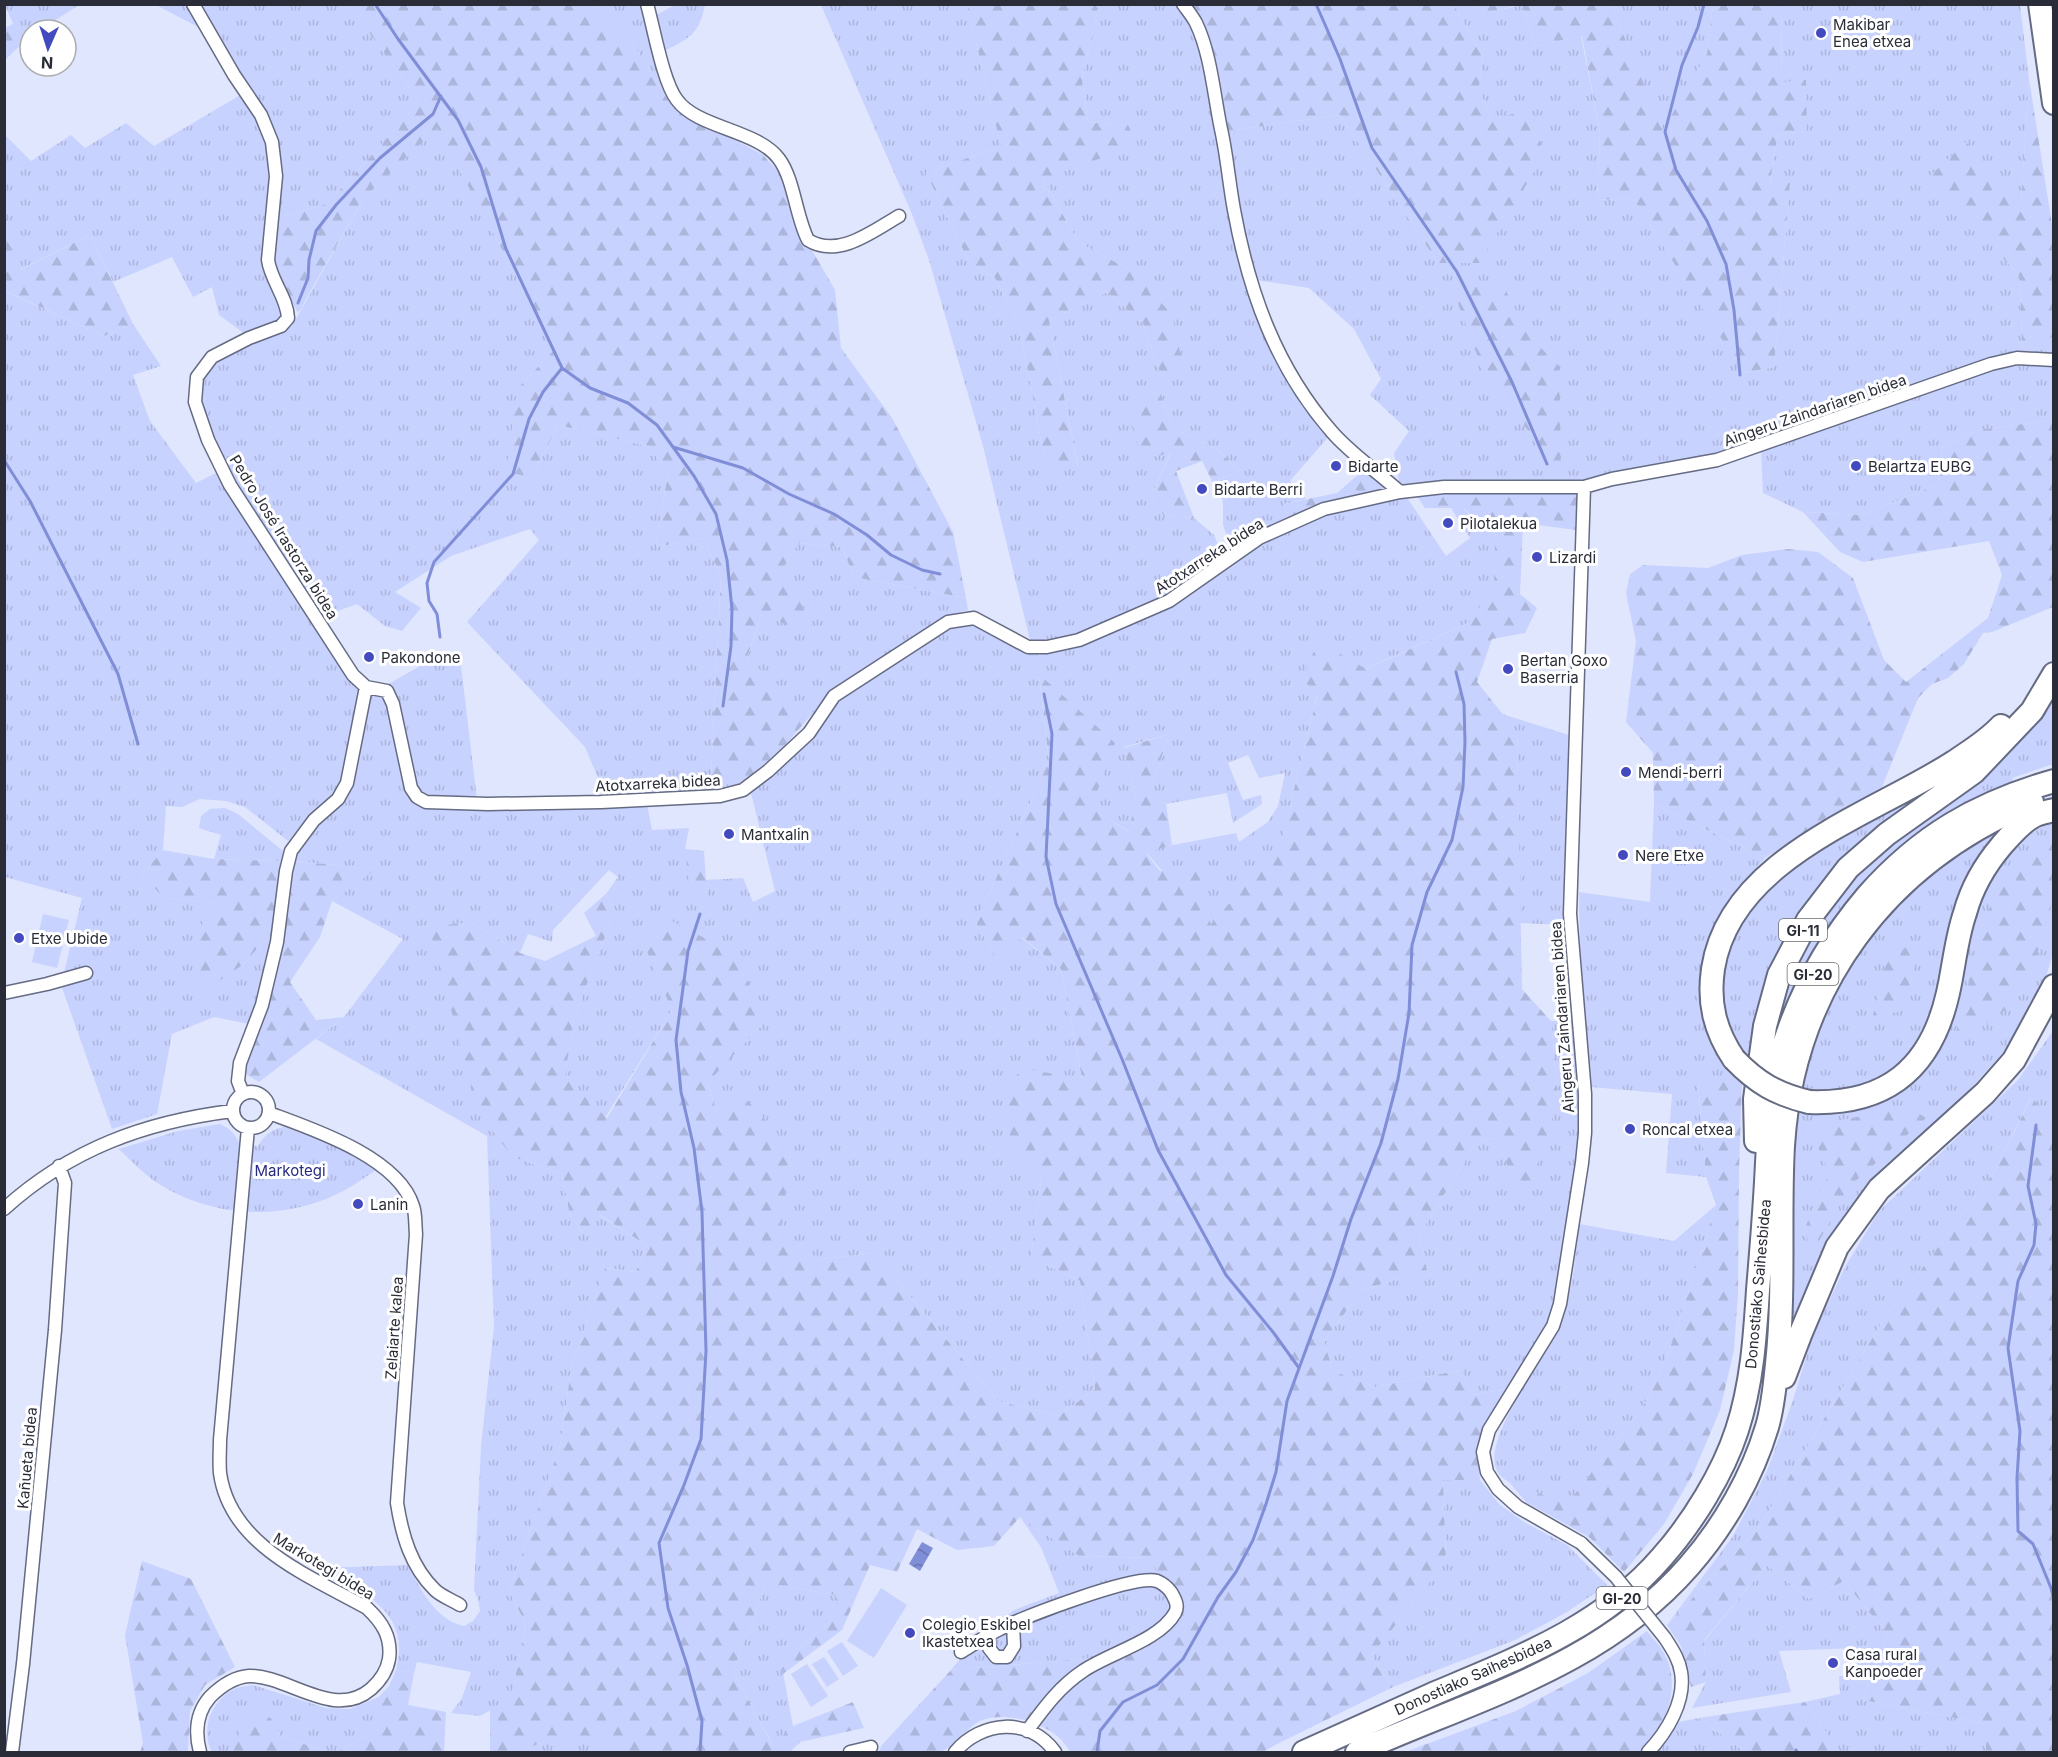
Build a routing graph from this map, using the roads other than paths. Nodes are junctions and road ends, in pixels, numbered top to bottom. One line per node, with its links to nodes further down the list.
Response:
1 (193, 4): 13 (street, Pedro José Irastorza bidea)
2 (647, 4): 6 (street)
3 (1184, 4): 10 (street)
4 (2040, 4): 5 (highway)
5 (2054, 104)
6 (899, 216)
7 (2054, 360): 9 (street, Aingeru Zaindariaren bidea)
8 (1565, 487): 9 (street, Aingeru Zaindariaren bidea); 10 (street, Atotxarreka bidea)
9 (1584, 487): 41 (street, Aingeru Zaindariaren bidea, bridge)
10 (1400, 492): 13 (street, Atotxarreka bidea)
11 (2054, 659): 16 (highway, bridge)
12 (2054, 674): 26 (highway, GI-11)
13 (366, 687): 20 (street)
14 (2054, 781): 26 (highway, Donostiako Saihesbidea / GI-20)
15 (2054, 795): 27 (highway, Donostiako Saihesbidea / GI-20)
16 (2054, 810)
17 (86, 973): 19 (street)
18 (2054, 986): 27 (highway)
19 (4, 993)
20 (243, 1094): 21 (street); 22 (street)
21 (232, 1111): 23 (street); 24 (street)
22 (269, 1113): 23 (street); 28 (street, Zelaiarte kalea)
23 (248, 1128): 35 (street, Markotegi bidea)
24 (59, 1166): 25 (street); 34 (street, Kañueta bidea)
25 (4, 1209)
26 (1759, 1284): 39 (highway, Donostiako Saihesbidea / GI-20)
27 (1768, 1424): 40 (highway, Donostiako Saihesbidea / GI-20)
28 (460, 1605)
29 (1013, 1623): 30 (street); 30 (street); 32 (street)
30 (988, 1635): 31 (street)
31 (961, 1652)
32 (1027, 1731): 37 (street); 38 (street)
33 (871, 1747): 36 (street)
34 (12, 1752)
35 (200, 1752)
36 (850, 1752)
37 (954, 1752)
38 (1055, 1752)
39 (1304, 1752)
40 (1358, 1752)
41 (1648, 1752)

